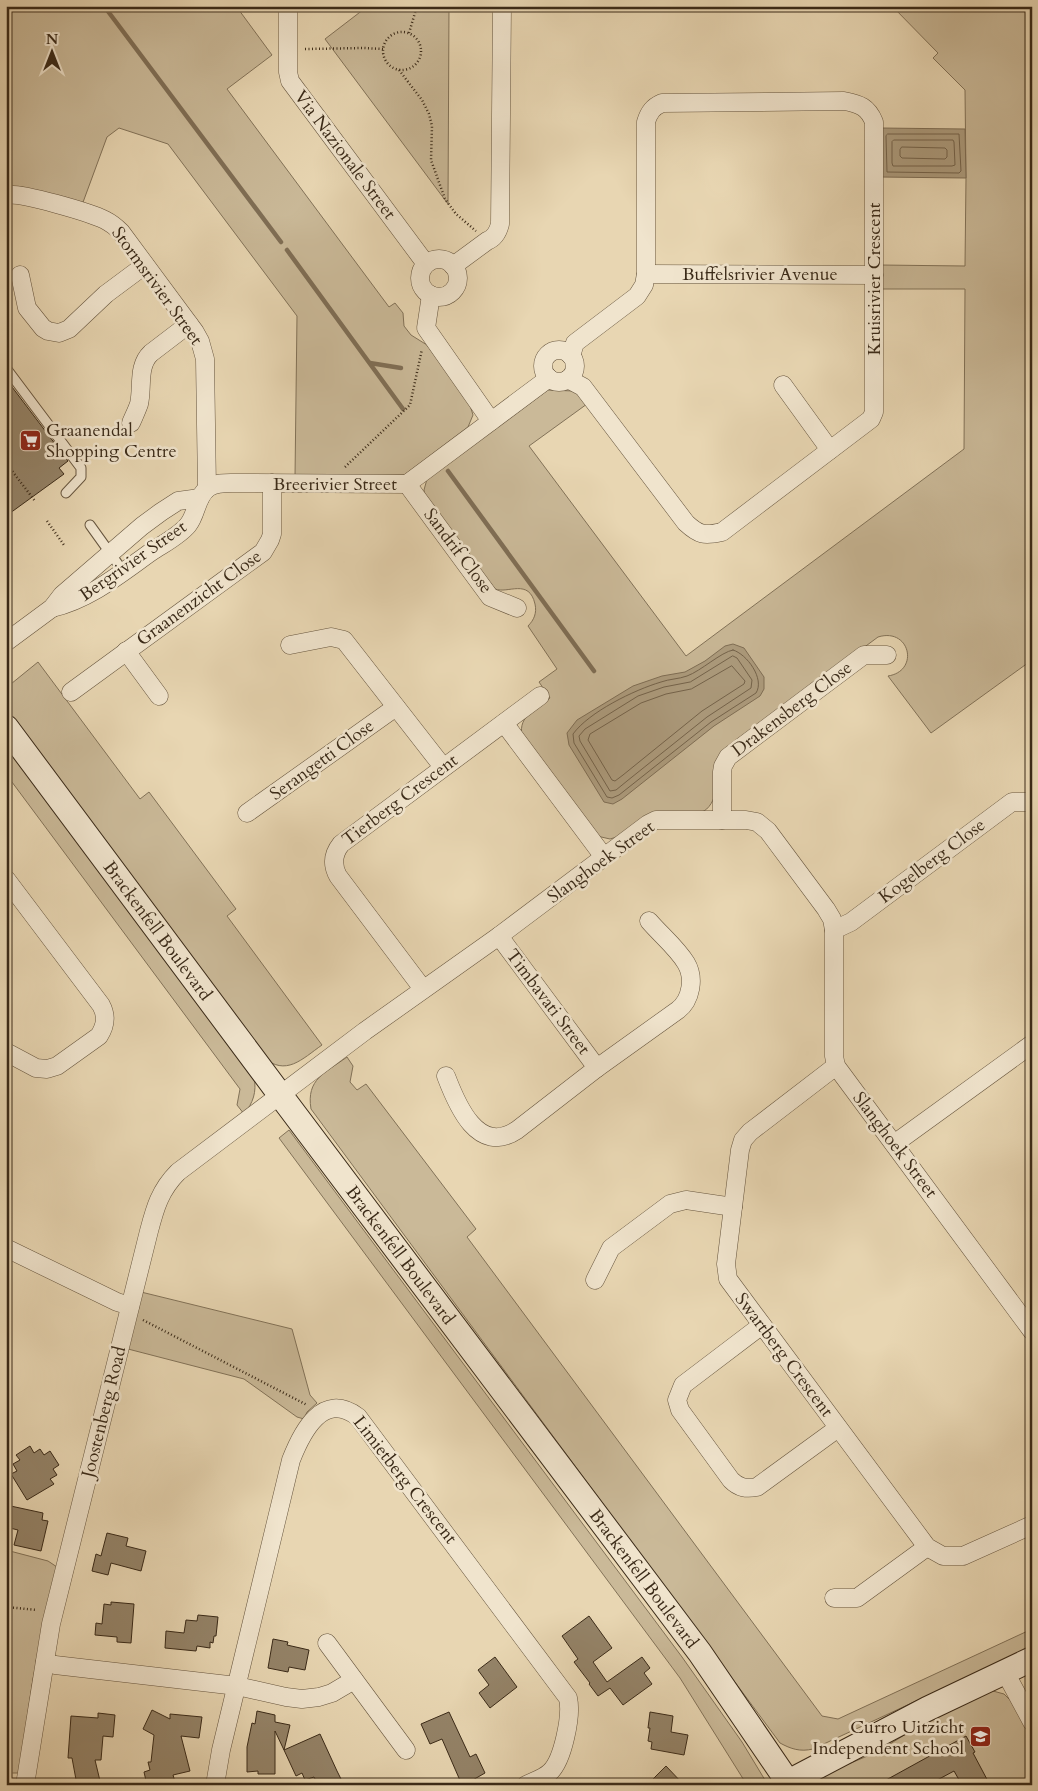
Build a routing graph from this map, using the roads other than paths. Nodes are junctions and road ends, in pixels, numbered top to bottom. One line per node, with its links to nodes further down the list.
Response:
1 (288, 6): 4 (street, Via Nazionale Street)
2 (502, 6): 6 (street)
3 (6, 195): 5 (street, Stormsrivier Street)
4 (426, 264): 6 (street); 10 (street)
5 (146, 265): 8 (street); 11 (street, Stormsrivier Street)
6 (453, 266): 10 (street)
7 (646, 274): 9 (street, Buffelsrivier Avenue); 9 (street, Kruisrivier Crescent); 12 (street)
8 (20, 275)
9 (874, 275): 19 (street, Kruisrivier Crescent)
10 (431, 295): 17 (street)
11 (189, 324): 18 (street); 23 (street, Stormsrivier Street)
12 (571, 356): 14 (street); 15 (street)
13 (6, 368): 22 (lane)
14 (549, 378): 15 (street); 17 (street, Breerivier Street)
15 (568, 379): 19 (street, Kruisrivier Crescent)
16 (782, 385): 19 (street)
17 (492, 421): 21 (street, Breerivier Street)
18 (131, 422)
19 (830, 450)
20 (272, 483): 21 (street, Breerivier Street); 23 (street, Breerivier Street); 31 (street, Graanenzicht Close)
21 (406, 484): 28 (street, Sandrif Close)
22 (66, 493)
23 (203, 494): 25 (street, Bergrivier Street); 26 (street, Bergrivier Street)
24 (90, 525): 25 (lane)
25 (111, 554): 26 (lane); 27 (street, Bergrivier Street)
26 (124, 571): 27 (street, Bergrivier Street)
27 (52, 608): 29 (street, Bergrivier Street)
28 (517, 608)
29 (6, 642)
30 (290, 645): 36 (street)
31 (126, 651): 33 (street, Graanenzicht Close); 34 (street, Graanenzicht Close)
32 (887, 654): 42 (street, Drakensberg Close)
33 (71, 692)
34 (159, 696)
35 (540, 696): 37 (street, Tierberg Crescent)
36 (396, 707): 39 (street); 41 (street, Serangetti Close)
37 (504, 723): 39 (street, Tierberg Crescent); 43 (street)
38 (6, 727): 54 (street, Brackenfell Boulevard)
39 (443, 767): 48 (street, Tierberg Crescent)
40 (1032, 802): 46 (street, Kogelberg Close)
41 (247, 813)
42 (722, 820): 43 (street, Slanghoek Street); 46 (street, Slanghoek Street)
43 (604, 857): 47 (street, Slanghoek Street)
44 (6, 879): 50 (street)
45 (649, 921): 52 (street, Timbavati Street)
46 (834, 930): 51 (street, Slanghoek Street)
47 (499, 936): 48 (street, Slanghoek Street); 52 (street, Timbavati Street)
48 (423, 989): 54 (street, Slanghoek Street)
49 (1032, 1044): 55 (street)
50 (6, 1052)
51 (836, 1066): 55 (street, Slanghoek Street); 56 (street, Swartberg Crescent)
52 (597, 1068): 53 (street, Timbavati Street)
53 (446, 1076)
54 (281, 1096): 59 (street, Joostenberg Road); 75 (street, Brackenfell Boulevard)
55 (894, 1144): 61 (street, Slanghoek Street)
56 (733, 1207): 58 (street); 60 (street, Swartberg Crescent)
57 (6, 1248): 59 (street)
58 (595, 1280)
59 (129, 1310): 68 (street, Joostenberg Road)
60 (762, 1325): 62 (street, Swartberg Crescent); 62 (street)
61 (1032, 1331)
62 (838, 1428): 64 (street, Swartberg Crescent)
63 (1032, 1525): 64 (street)
64 (927, 1547): 65 (street)
65 (834, 1598)
66 (327, 1643): 70 (street)
67 (1032, 1660): 69 (street)
68 (45, 1662): 71 (street); 76 (street, Joostenberg Road)
69 (1005, 1672): 72 (street); 75 (street)
70 (354, 1680): 71 (street); 73 (street)
71 (237, 1686): 74 (street, Limietberg Crescent); 77 (street)
72 (1032, 1722)
73 (406, 1750)
74 (547, 1781): 78 (street, Limietberg Crescent)
75 (789, 1783)
76 (25, 1785)
77 (215, 1785)
78 (526, 1785)

